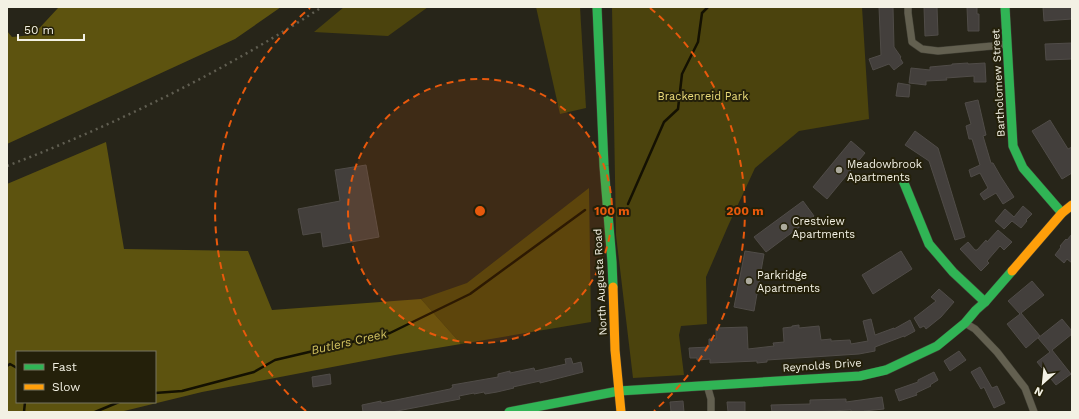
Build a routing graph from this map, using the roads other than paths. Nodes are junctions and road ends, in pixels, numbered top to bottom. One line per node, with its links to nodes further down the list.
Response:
1 (596, 7): 11 (street, North Augusta Road)
2 (908, 7): 4 (street)
3 (1005, 7): 4 (street, Bartholomew Street)
4 (1007, 44): 7 (street, Bartholomew Street)
5 (902, 178): 8 (street)
6 (1072, 205): 7 (street, Reynolds Drive)
7 (1062, 213): 8 (street, Reynolds Drive)
8 (986, 302): 9 (street, Reynolds Drive)
9 (965, 323): 10 (street, Reynolds Drive); 16 (street)
10 (707, 385): 11 (street, Reynolds Drive); 15 (street)
11 (620, 392): 12 (street, Reynolds Drive); 14 (street, North Augusta Road)
12 (530, 410): 13 (street, Reynolds Drive)
13 (509, 412)
14 (621, 412)
15 (711, 412)
16 (1034, 412)

